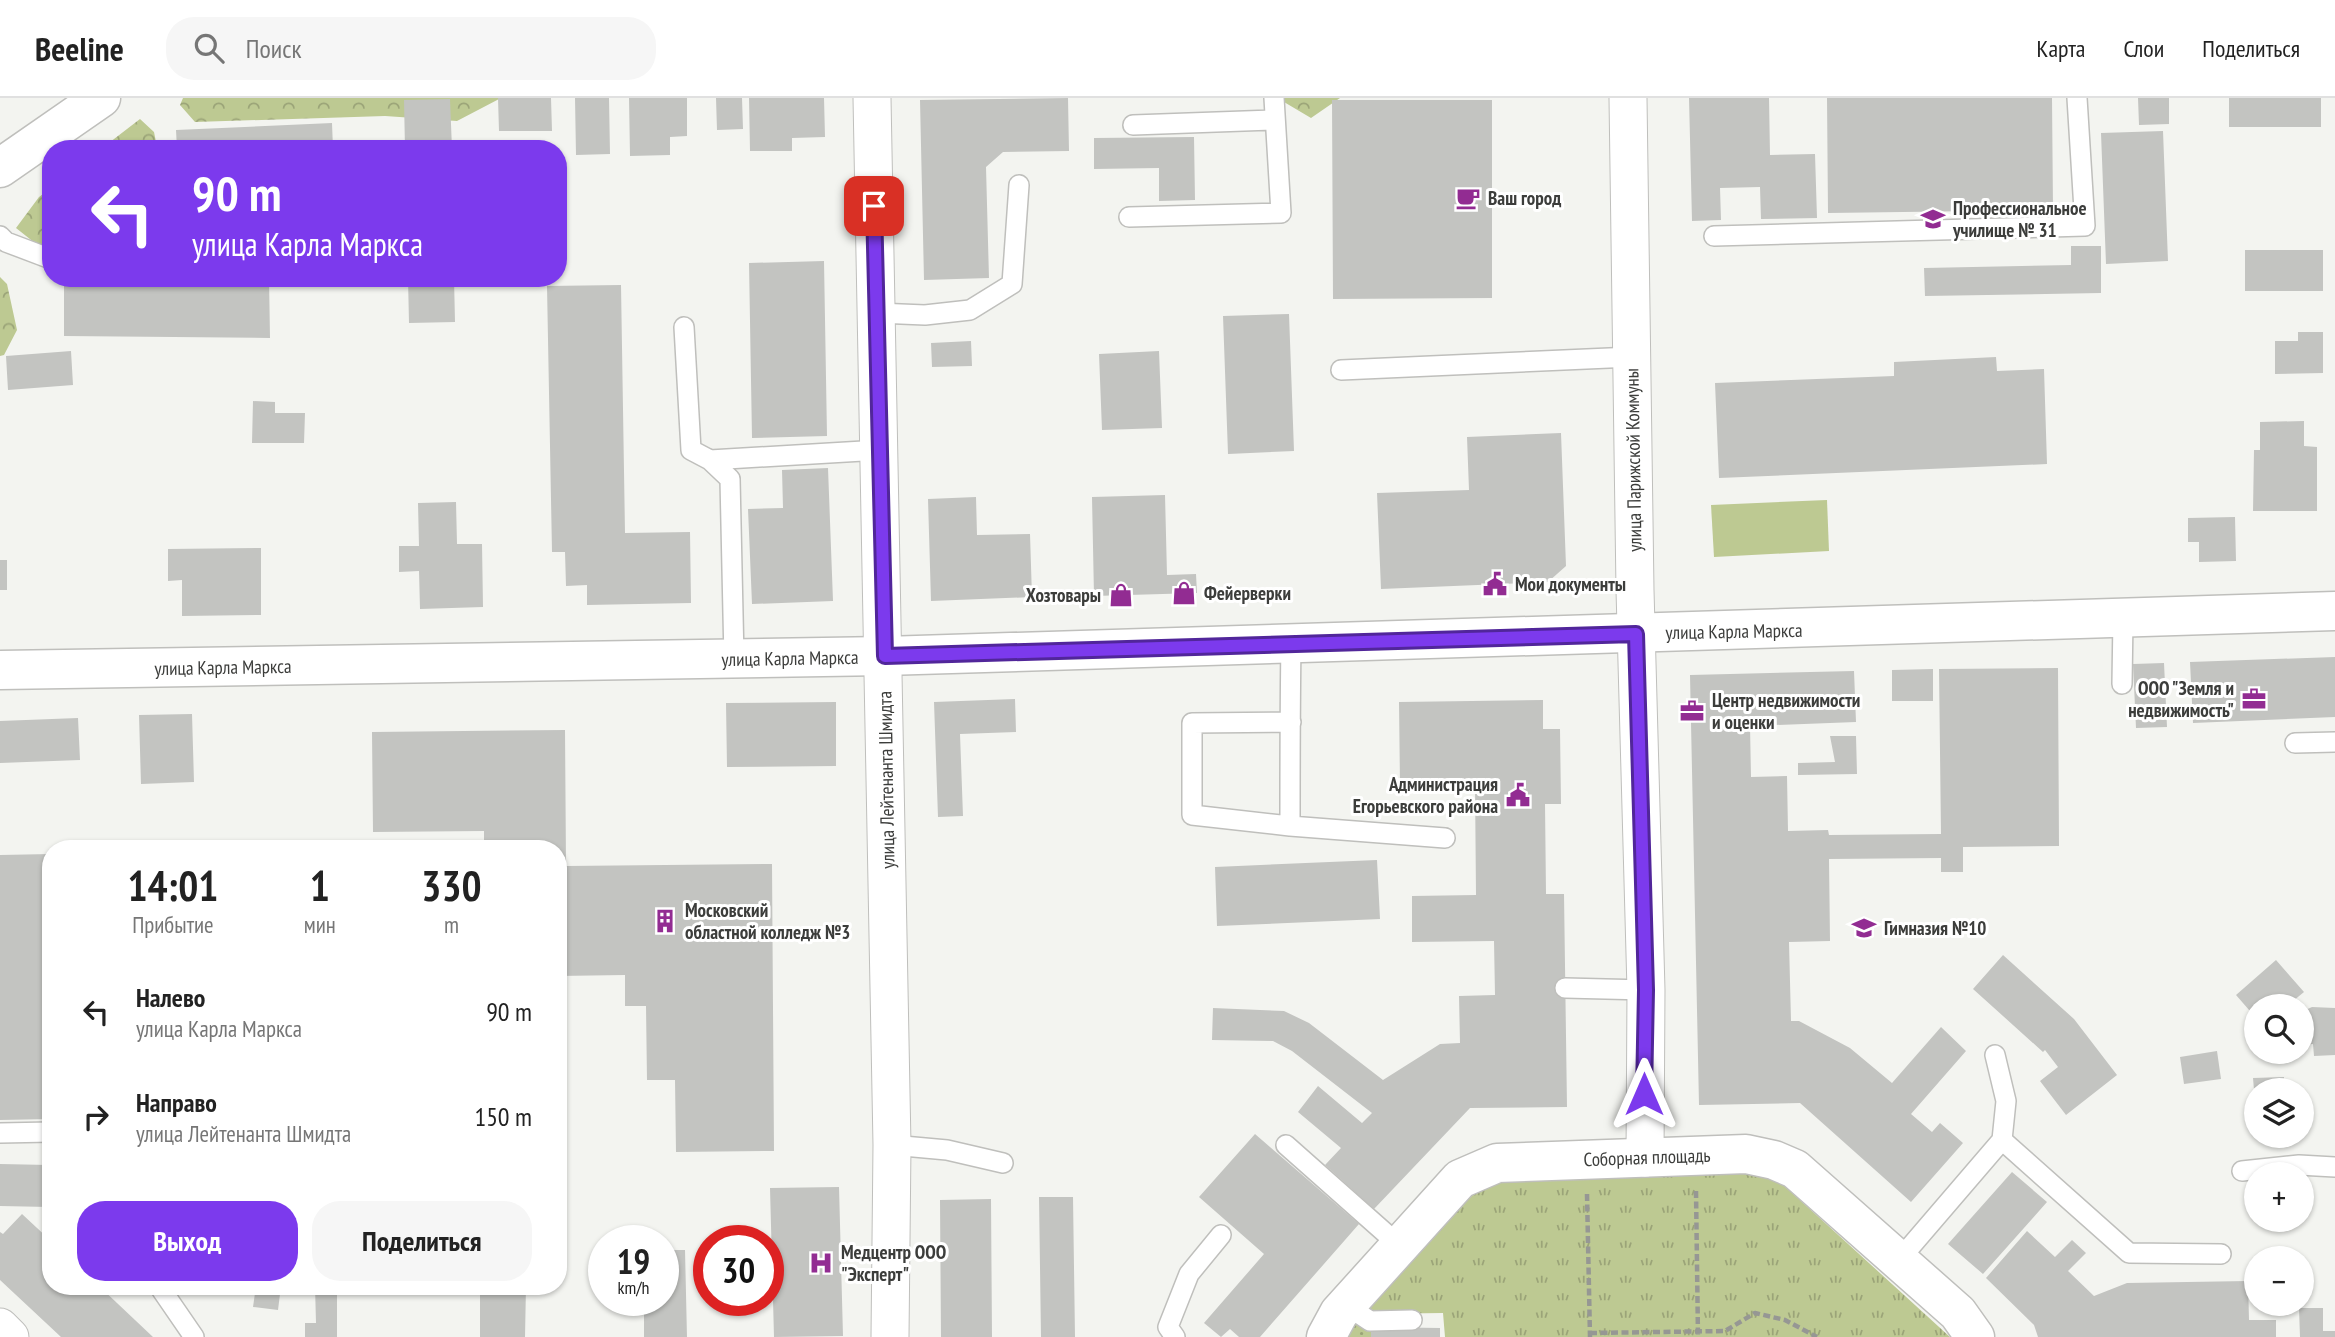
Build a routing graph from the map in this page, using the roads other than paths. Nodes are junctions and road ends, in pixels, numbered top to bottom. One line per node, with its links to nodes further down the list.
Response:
1 (101, 98): 8 (street)
2 (872, 98): 14 (street, улица Лейтенанта Шмидта)
3 (1274, 98): 6 (lane)
4 (1628, 98): 16 (street, улица Парижской Коммуны)
5 (2077, 98): 12 (lane)
6 (1275, 120): 7 (lane); 10 (lane)
7 (1133, 125)
8 (0, 169)
9 (1018, 184): 14 (lane)
10 (1129, 217)
11 (0, 236): 13 (lane)
12 (1714, 236)
13 (42, 256)
14 (877, 313): 18 (street, улица Лейтенанта Шмидта)
15 (684, 327): 19 (lane)
16 (1632, 357): 17 (lane); 22 (street, улица Парижской Коммуны)
17 (1341, 370)
18 (880, 450): 19 (lane); 24 (street, улица Лейтенанта Шмидта)
19 (710, 460): 25 (lane)
20 (2335, 611): 21 (street, улица Карла Маркса)
21 (2123, 618): 22 (street, улица Карла Маркса); 27 (lane)
22 (1636, 634): 23 (street, улица Карла Маркса); 34 (street, улица Парижской Коммуны)
23 (1291, 644): 24 (street, улица Карла Маркса); 28 (lane)
24 (885, 656): 25 (street, улица Карла Маркса); 39 (street, улица Лейтенанта Шмидта)
25 (734, 659): 26 (street, улица Карла Маркса)
26 (0, 670)
27 (2122, 684)
28 (1291, 722): 31 (lane); 31 (lane)
29 (2335, 742): 30 (lane)
30 (2295, 743)
31 (1290, 826): 32 (lane)
32 (1445, 838)
33 (1565, 988): 34 (lane)
34 (1646, 990): 41 (street, улица Парижской Коммуны)
35 (1995, 1055): 38 (lane)
36 (42, 1132): 37 (lane)
37 (0, 1133)
38 (2002, 1140): 47 (lane); 48 (lane)
39 (892, 1145): 42 (lane); 55 (street, улица Лейтенанта Шмидта)
40 (1286, 1145): 46 (lane)
41 (1645, 1158): 46 (street, Соборная площадь); 48 (street, Соборная площадь)
42 (1003, 1163)
43 (2335, 1167): 44 (lane)
44 (2242, 1171)
45 (1221, 1235): 56 (lane)
46 (1400, 1246): 50 (street, Соборная площадь)
47 (2221, 1254)
48 (1899, 1260): 58 (street, Соборная площадь)
49 (165, 1295): 54 (lane)
50 (1346, 1306): 51 (lane); 57 (street, Соборная площадь)
51 (1412, 1320)
52 (0, 1327): 53 (street)
53 (10, 1337)
54 (194, 1337)
55 (890, 1337)
56 (1175, 1337)
57 (1326, 1337)
58 (1975, 1337)

